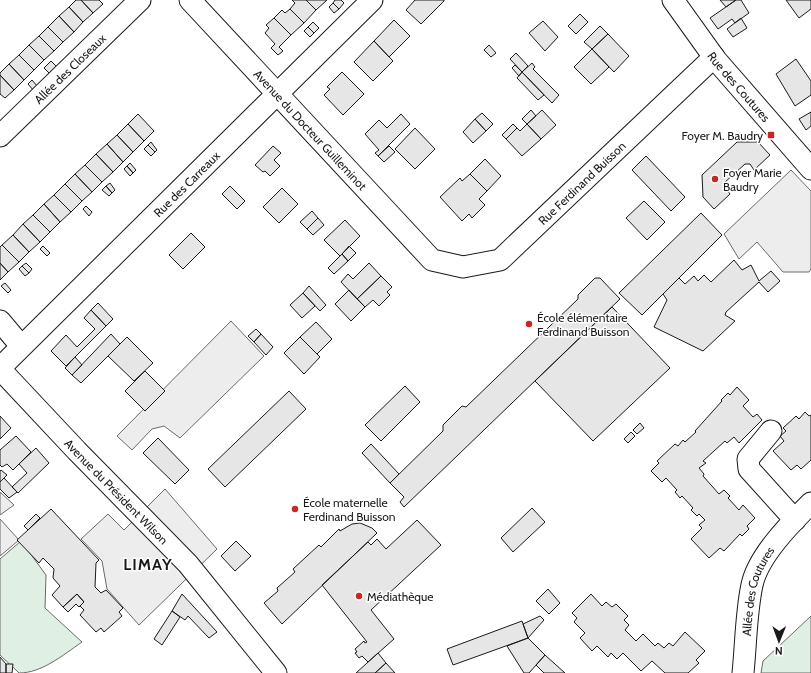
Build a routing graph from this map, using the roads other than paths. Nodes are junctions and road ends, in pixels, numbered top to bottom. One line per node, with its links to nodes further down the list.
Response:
1 (140, 0): 7 (street, Allée des Closeaux)
2 (190, 0): 6 (street, Avenue du Docteur Guilleminot)
3 (372, 0): 6 (street, Rue des Carreaux)
4 (673, 0): 5 (street, Rue des Coutures)
5 (714, 57): 8 (street, Rue des Coutures); 9 (street, Rue Ferdinand Buisson)
6 (276, 94): 9 (street, Avenue du Docteur Guilleminot); 11 (street, Rue des Carreaux)
7 (0, 136)
8 (811, 169)
9 (432, 260)
10 (0, 321): 11 (street)
11 (20, 346): 12 (street, Rue des Carreaux)
12 (0, 369): 16 (street, Avenue du Président Wilson)
13 (771, 431): 15 (street)
14 (811, 504): 15 (street, Allée des Coutures)
15 (794, 520): 17 (street, Allée des Coutures)
16 (276, 673)
17 (742, 673)

